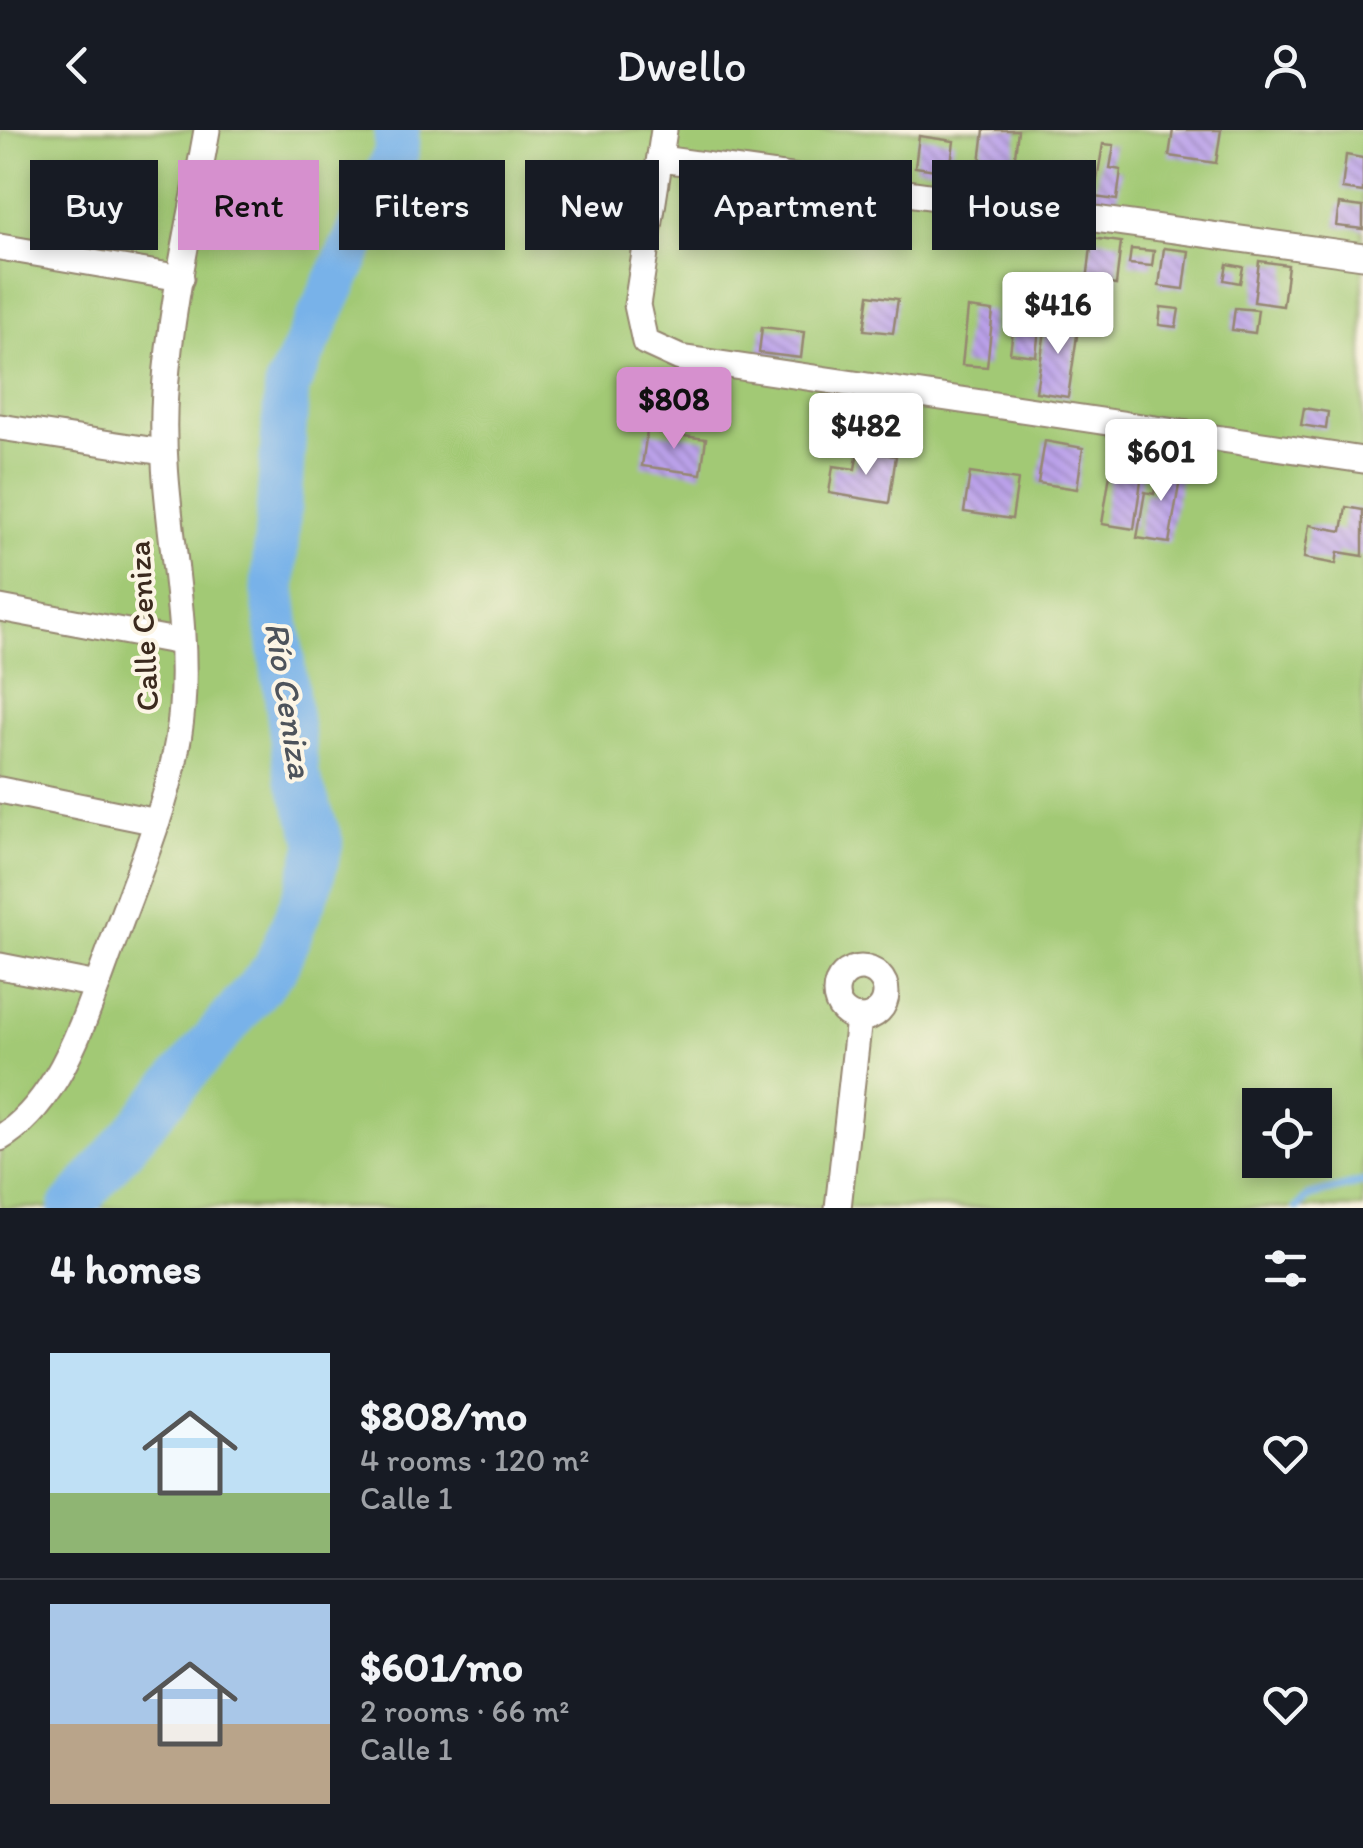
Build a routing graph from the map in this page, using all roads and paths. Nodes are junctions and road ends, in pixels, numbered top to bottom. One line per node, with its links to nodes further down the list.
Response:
1 (206, 130): 6 (street, Calle Ceniza)
2 (664, 130): 3 (street)
3 (660, 160): 5 (street); 9 (street)
4 (0, 247): 6 (street)
5 (1363, 256)
6 (182, 278): 8 (street, Calle Ceniza)
7 (0, 428): 8 (street)
8 (163, 452): 11 (street, Calle Ceniza)
9 (1363, 460)
10 (0, 608): 11 (street)
11 (181, 642): 13 (street, Calle Ceniza)
12 (0, 790): 13 (street)
13 (157, 822): 15 (street, Calle Ceniza)
14 (0, 966): 15 (street)
15 (96, 985): 17 (street, Calle Ceniza)
16 (859, 1018): 18 (street)
17 (0, 1138)
18 (838, 1208)

